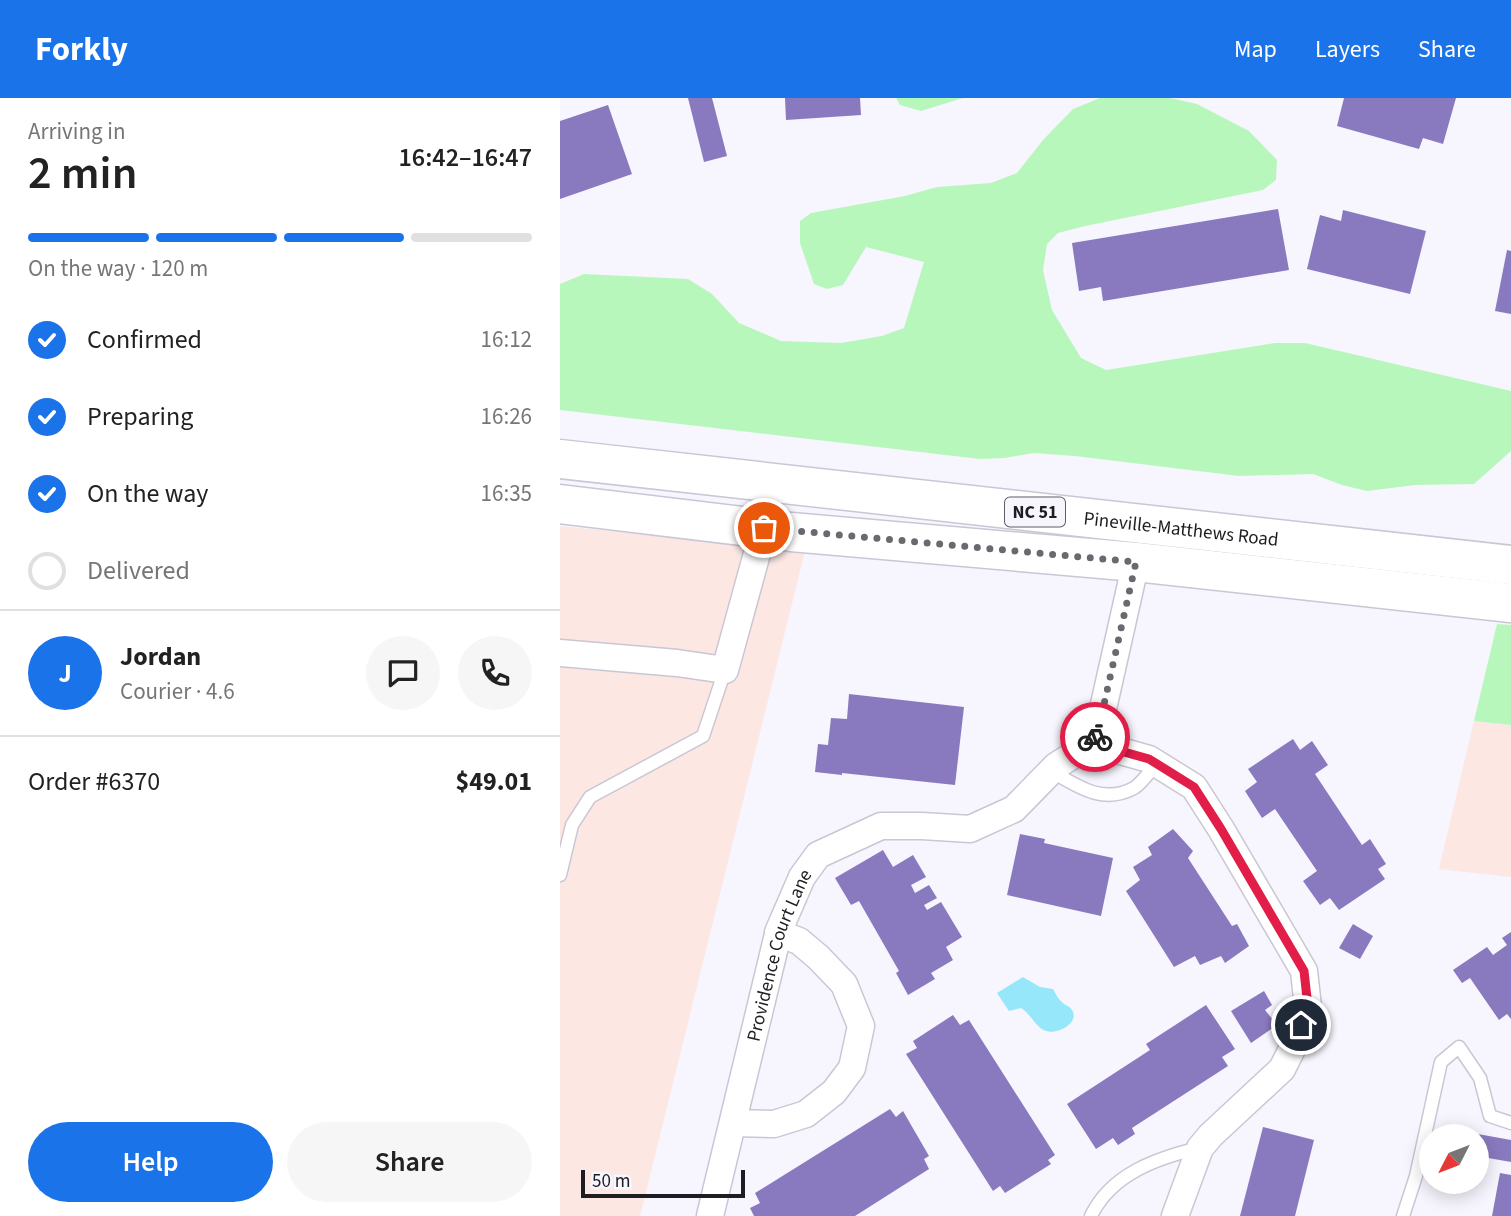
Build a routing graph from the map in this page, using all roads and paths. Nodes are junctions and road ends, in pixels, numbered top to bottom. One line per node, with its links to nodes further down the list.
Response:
1 (560, 459): 2 (main road, Pineville-Matthews Road / NC 51)
2 (799, 486): 4 (main road); 6 (main road, Pineville-Matthews Road / NC 51)
3 (560, 504): 4 (main road, Pineville-Matthews Road / NC 51)
4 (778, 530): 5 (main road, Pineville-Matthews Road / NC 51); 9 (street)
5 (1136, 562): 7 (main road, Pineville-Matthews Road / NC 51); 10 (street)
6 (1511, 565)
7 (1511, 603)
8 (560, 653): 9 (street)
9 (725, 670): 13 (lane)
10 (1092, 743): 11 (street); 12 (street, Providence Court Lane)
11 (1157, 764): 12 (lane); 17 (street)
12 (1051, 771): 14 (street, Providence Court Lane)
13 (560, 876)
14 (778, 933): 15 (street, Providence Court Lane); 15 (street)
15 (733, 1123): 18 (street, Providence Court Lane)
16 (1511, 1123): 21 (lane)
17 (1200, 1148): 19 (lane); 20 (street)
18 (710, 1216)
19 (1091, 1216)
20 (1175, 1216)
21 (1403, 1216)

